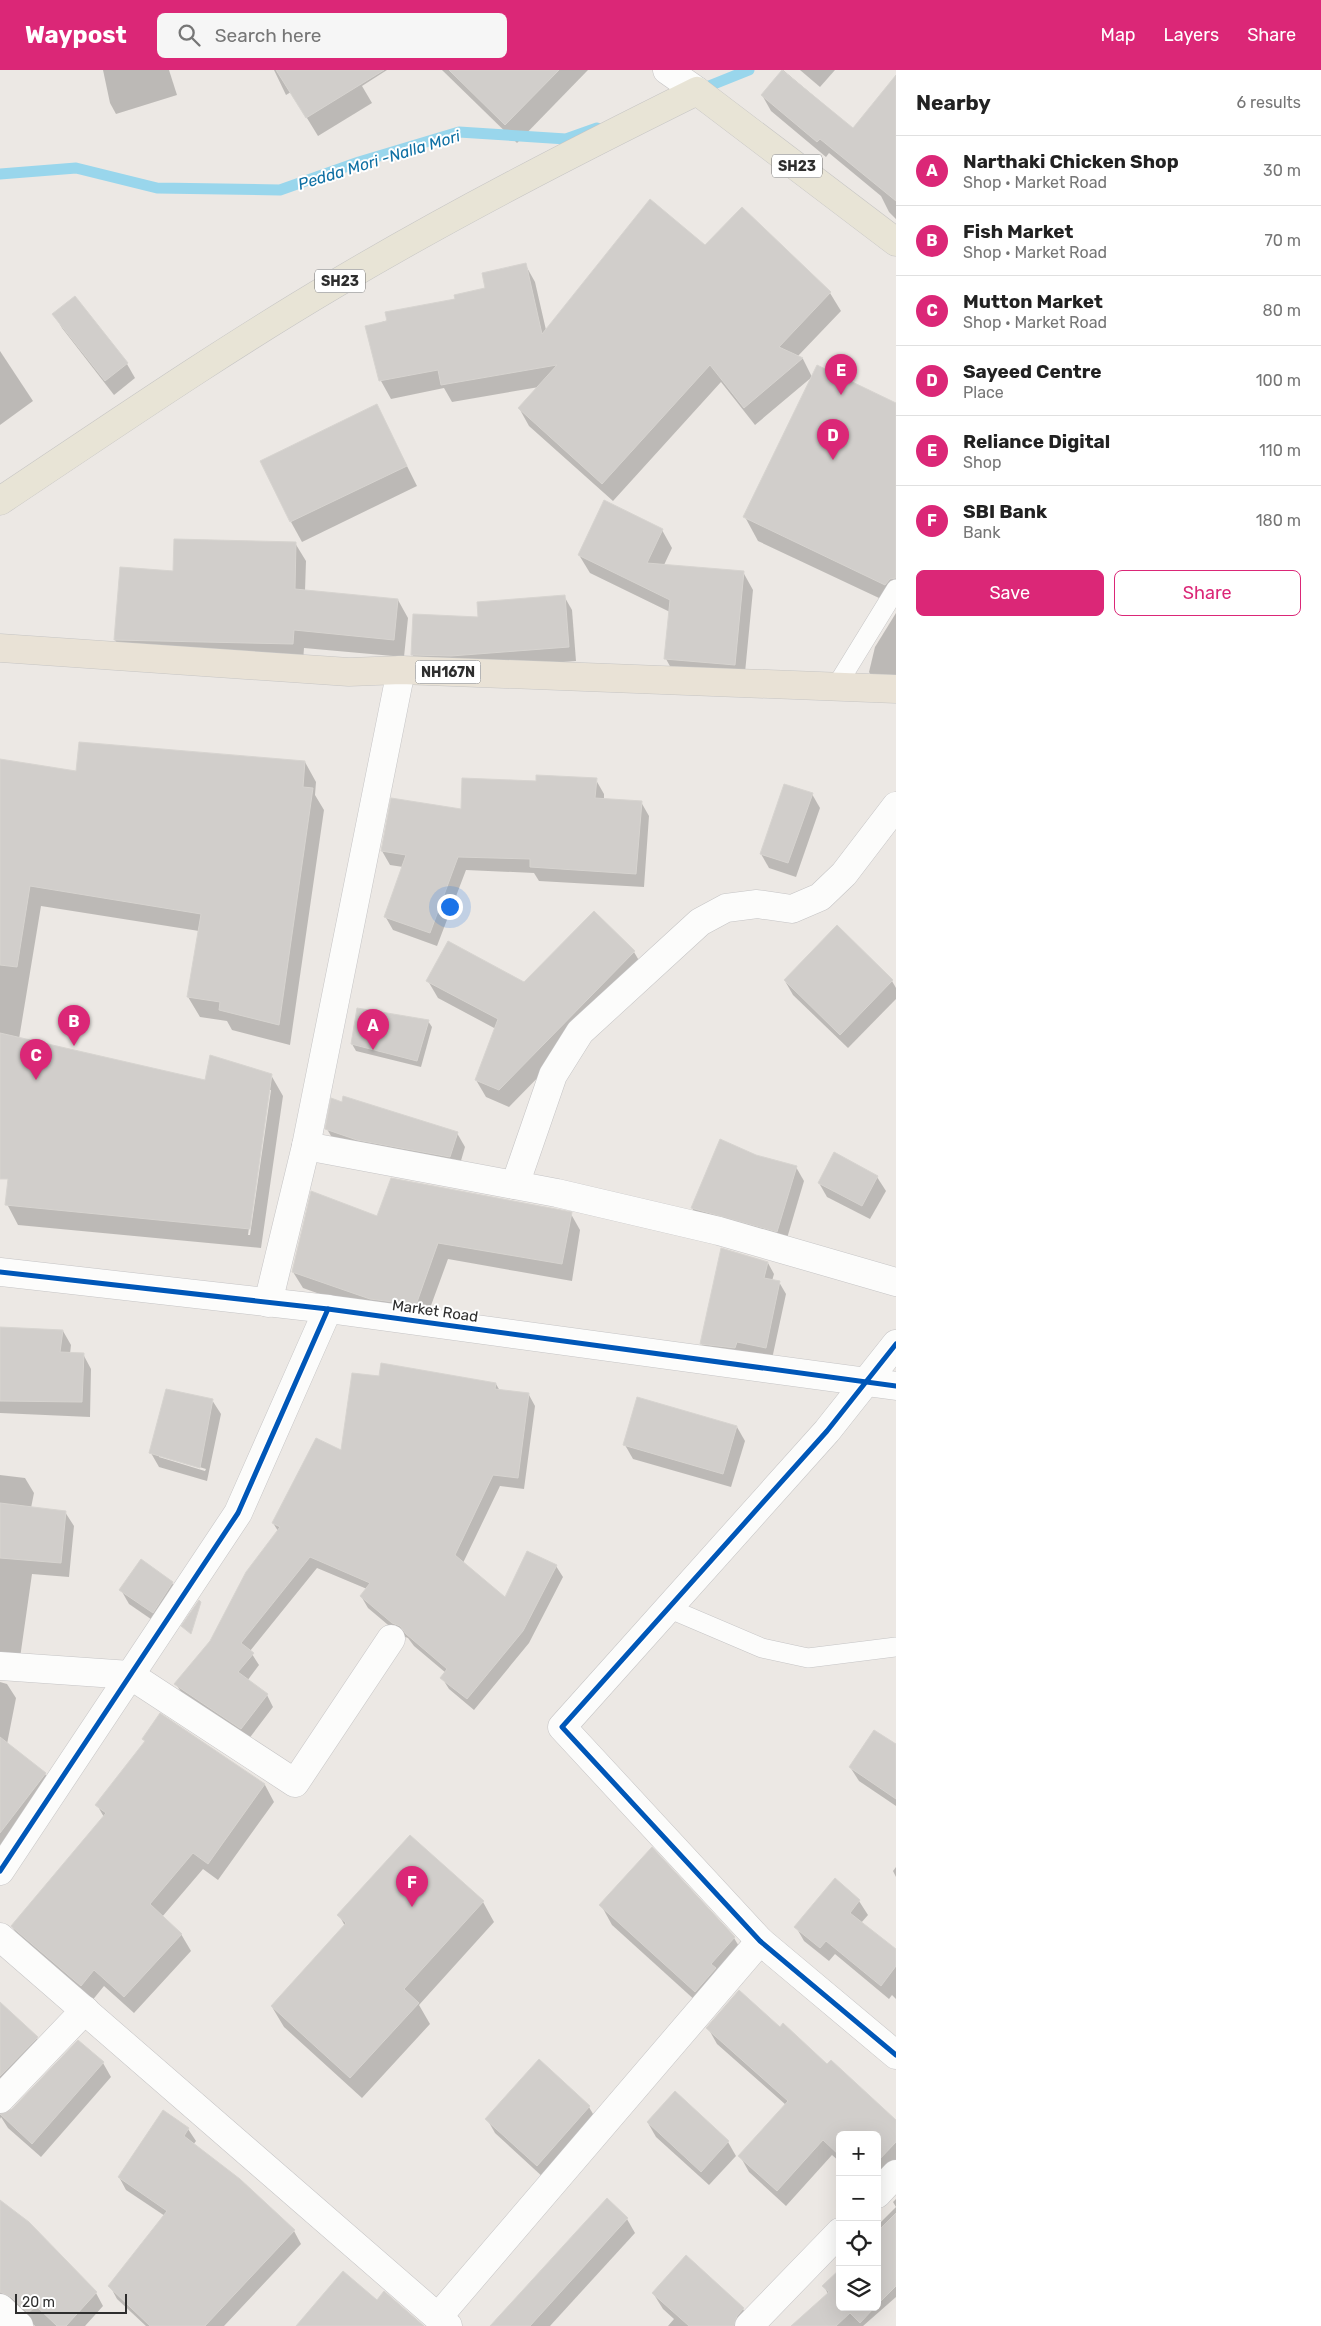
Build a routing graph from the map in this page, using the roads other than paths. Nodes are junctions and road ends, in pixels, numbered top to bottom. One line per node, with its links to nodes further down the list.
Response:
1 (667, 70): 2 (street)
2 (697, 91): 3 (main road, SH23); 4 (main road, SH23)
3 (896, 242)
4 (0, 500)
5 (896, 589): 8 (lane)
6 (0, 648): 7 (highway, NH167N)
7 (401, 670): 8 (highway, NH167N); 11 (street)
8 (837, 685): 9 (highway, NH167N)
9 (896, 689)
10 (896, 806): 12 (street)
11 (306, 1146): 12 (street); 15 (street)
12 (515, 1185): 14 (street)
13 (0, 1272): 15 (street, Market Road)
14 (896, 1282)
15 (268, 1303): 16 (street, Market Road)
16 (328, 1310): 18 (street, Market Road); 24 (street)
17 (896, 1344): 18 (street)
18 (865, 1383): 19 (street, Market Road); 20 (street)
19 (896, 1386)
20 (668, 1608): 22 (lane); 27 (street)
21 (391, 1639): 24 (street)
22 (896, 1646)
23 (0, 1666): 24 (street)
24 (130, 1675): 25 (street)
25 (0, 1872)
26 (0, 1937): 28 (street)
27 (760, 1941): 29 (street); 35 (street)
28 (85, 2010): 30 (street); 35 (street)
29 (896, 2055)
30 (0, 2099)
31 (896, 2174): 32 (street)
32 (881, 2190)
33 (836, 2236): 37 (street)
34 (0, 2308): 36 (street)
35 (443, 2322)
36 (19, 2326)
37 (749, 2326)

